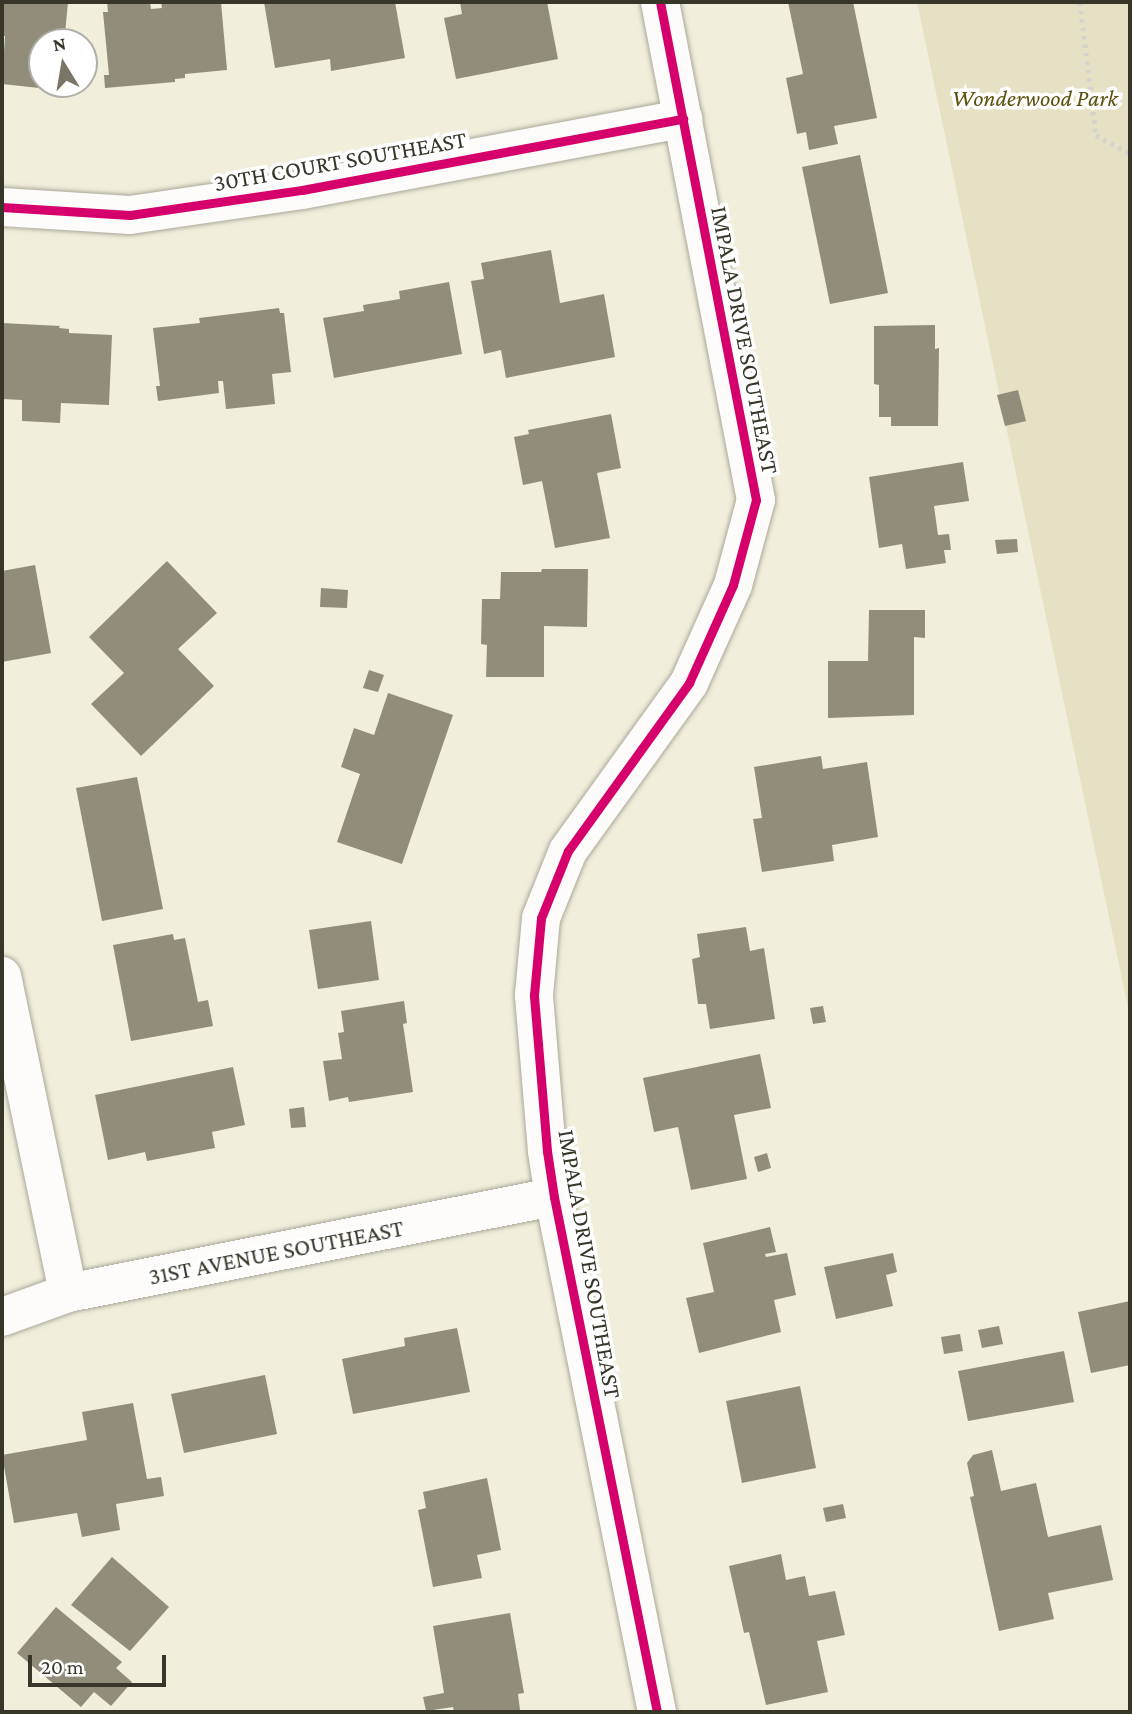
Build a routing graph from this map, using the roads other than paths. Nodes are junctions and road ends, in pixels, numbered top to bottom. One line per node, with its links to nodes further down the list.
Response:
1 (660, 2): 2 (street, IMPALA DRIVE SOUTHEAST)
2 (683, 119): 3 (street, 30TH COURT SOUTHEAST); 5 (street, IMPALA DRIVE SOUTHEAST)
3 (2, 207)
4 (2, 976): 6 (street)
5 (554, 1197): 6 (street, 31ST AVENUE SOUTHEAST); 8 (street, IMPALA DRIVE SOUTHEAST)
6 (68, 1293): 7 (street, 31ST AVENUE SOUTHEAST)
7 (2, 1317)
8 (657, 1712)

